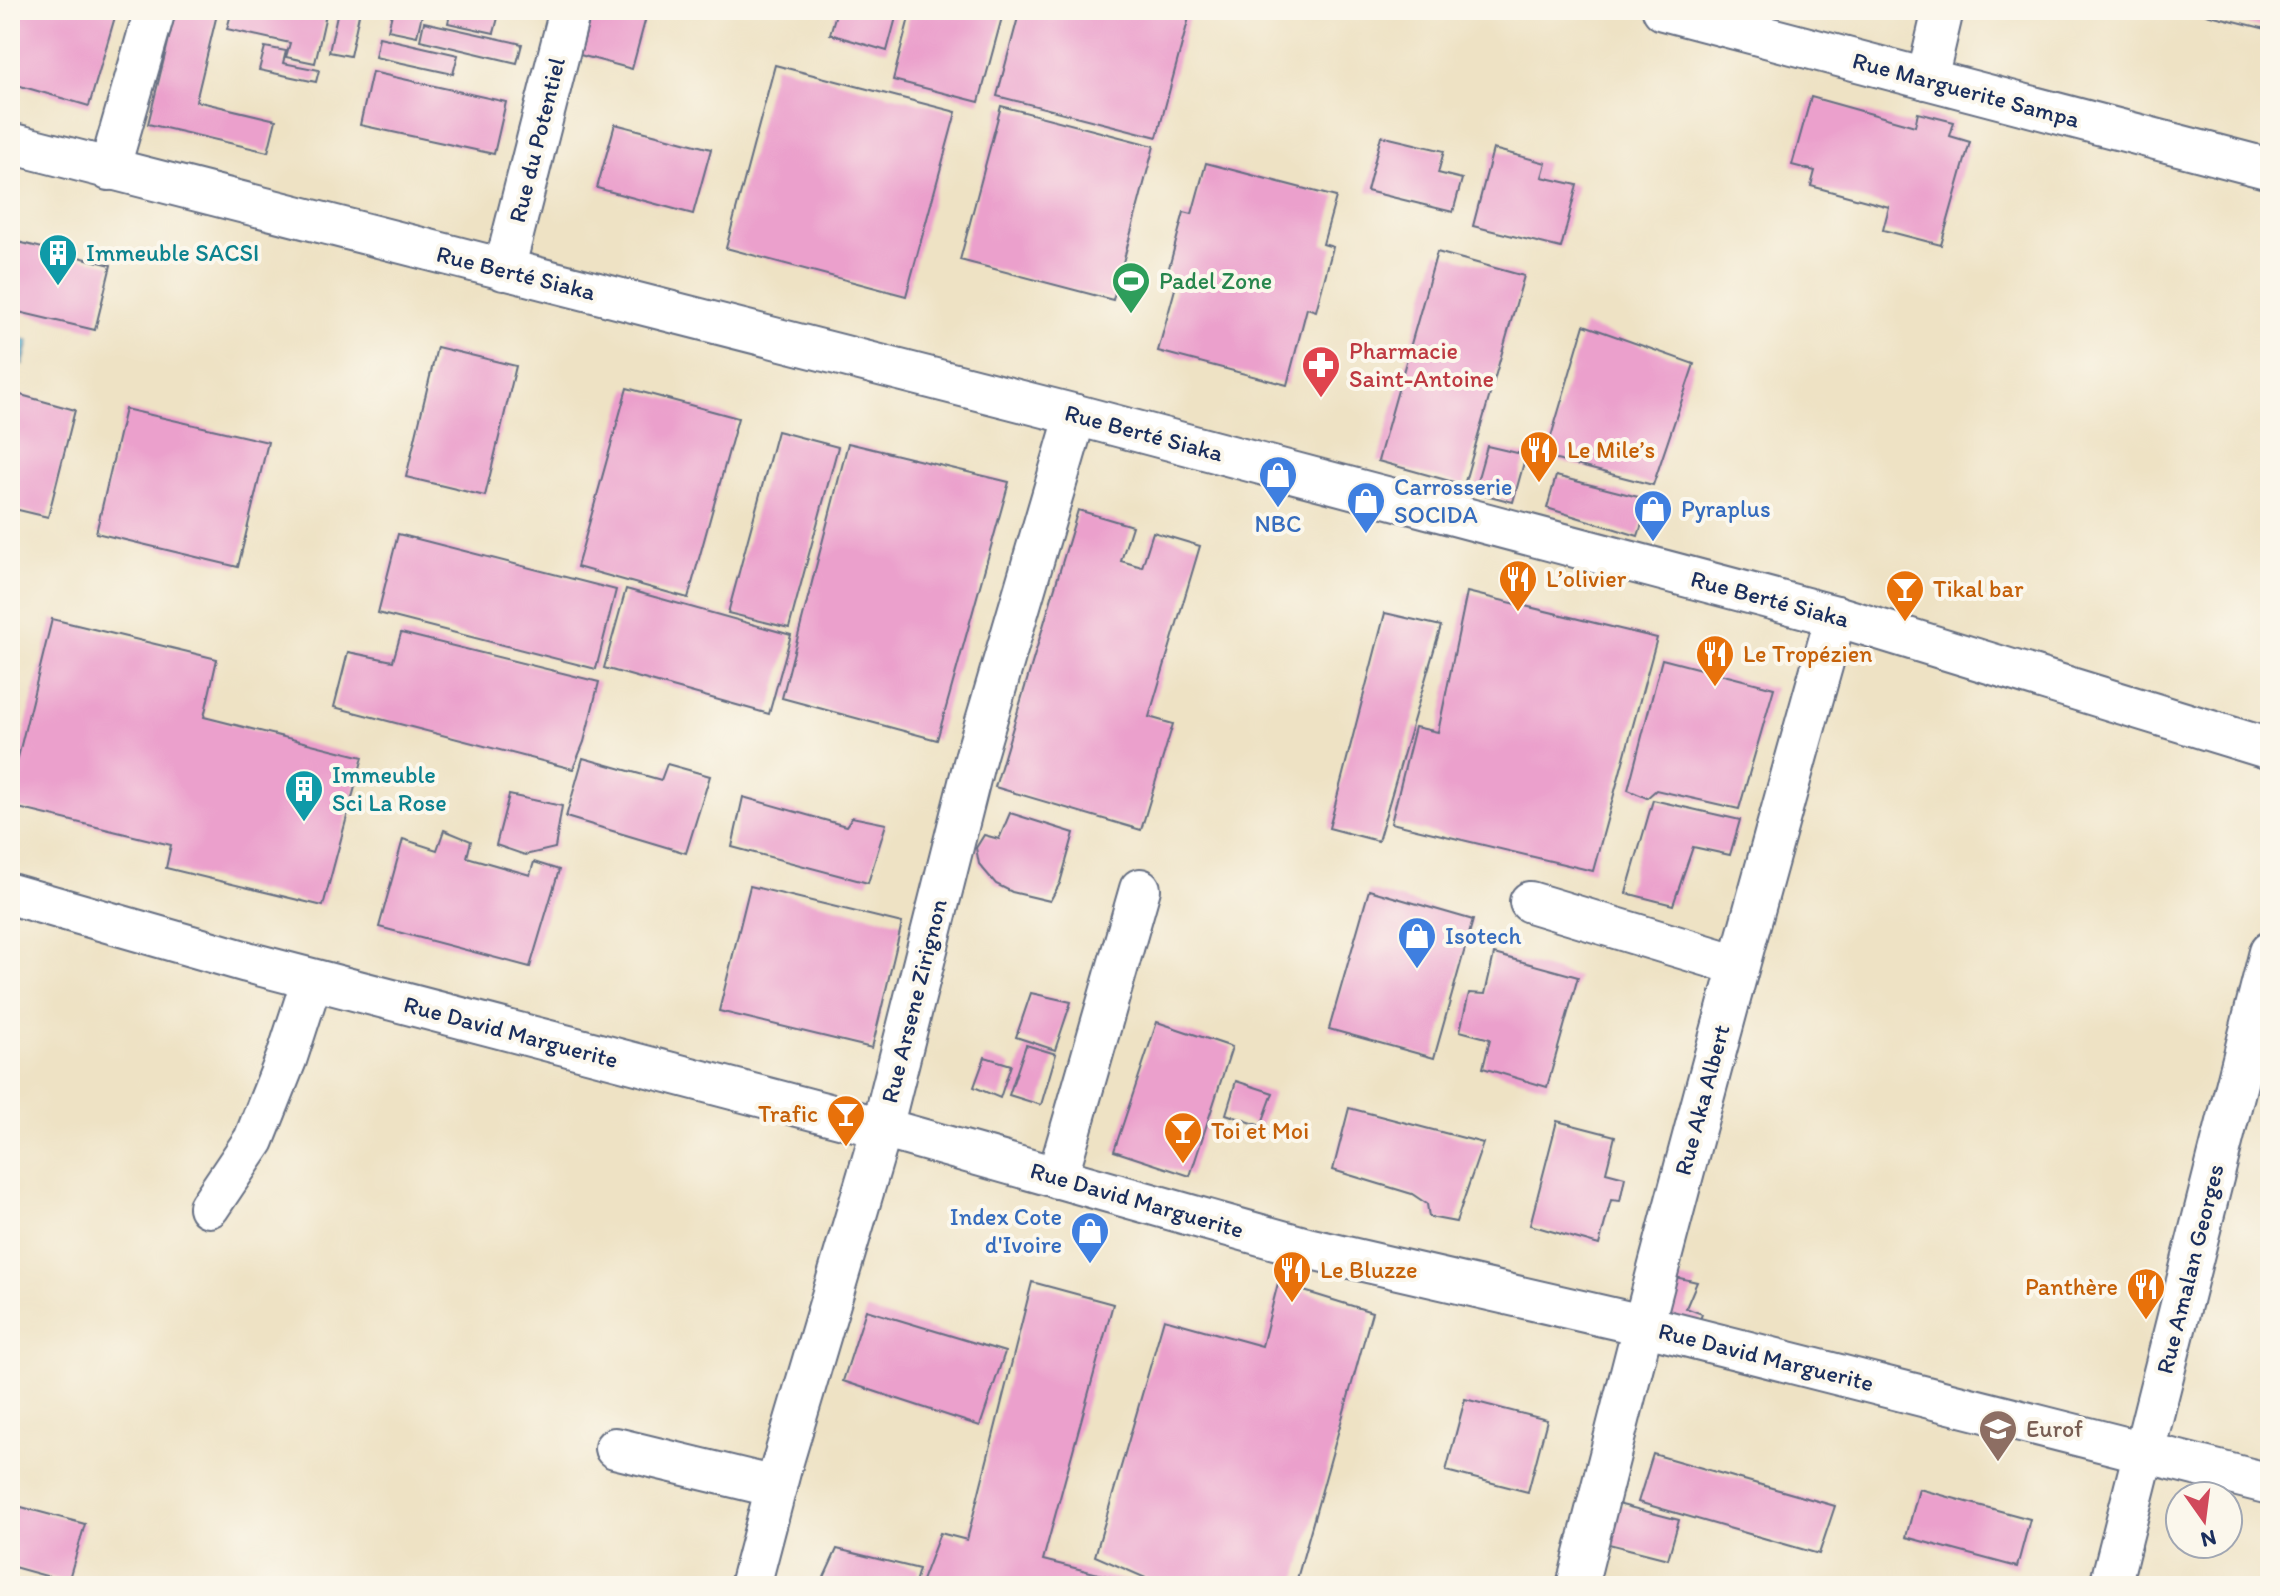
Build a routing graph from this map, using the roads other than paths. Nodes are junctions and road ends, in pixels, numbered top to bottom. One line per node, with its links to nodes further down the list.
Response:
1 (155, 10): 8 (street)
2 (570, 10): 9 (street, Rue du Potentiel)
3 (1943, 10): 5 (street)
4 (1670, 11): 5 (street, Rue Marguerite Sampa)
5 (1927, 79): 7 (street, Rue Marguerite Sampa)
6 (10, 143): 8 (street, Rue Berté Siaka)
7 (2270, 169)
8 (109, 170): 9 (street, Rue Berté Siaka)
9 (504, 270): 10 (street, Rue Berté Siaka)
10 (1076, 415): 11 (street, Rue Berté Siaka); 19 (street, Rue Arsene Zirignon)
11 (1836, 616): 12 (street, Rue Berté Siaka); 17 (street, Rue Aka Albert)
12 (2270, 749)
13 (1140, 889): 20 (street)
14 (10, 894): 18 (street, Rue David Marguerite)
15 (1530, 902): 17 (street)
16 (2270, 952): 24 (street, Rue Amalan Georges)
17 (1738, 965): 22 (street, Rue Aka Albert)
18 (312, 980): 19 (street, Rue David Marguerite); 21 (street)
19 (882, 1128): 20 (street, Rue David Marguerite); 26 (street, Rue Arsene Zirignon)
20 (1057, 1178): 22 (street, Rue David Marguerite)
21 (209, 1207)
22 (1642, 1325): 24 (street, Rue David Marguerite); 28 (street, Rue Aka Albert)
23 (615, 1448): 26 (street)
24 (2144, 1453): 25 (street, Rue David Marguerite); 29 (street, Rue Amalan Georges)
25 (2270, 1484)
26 (776, 1487): 27 (street, Rue Arsene Zirignon)
27 (750, 1586)
28 (1577, 1586)
29 (2110, 1586)

